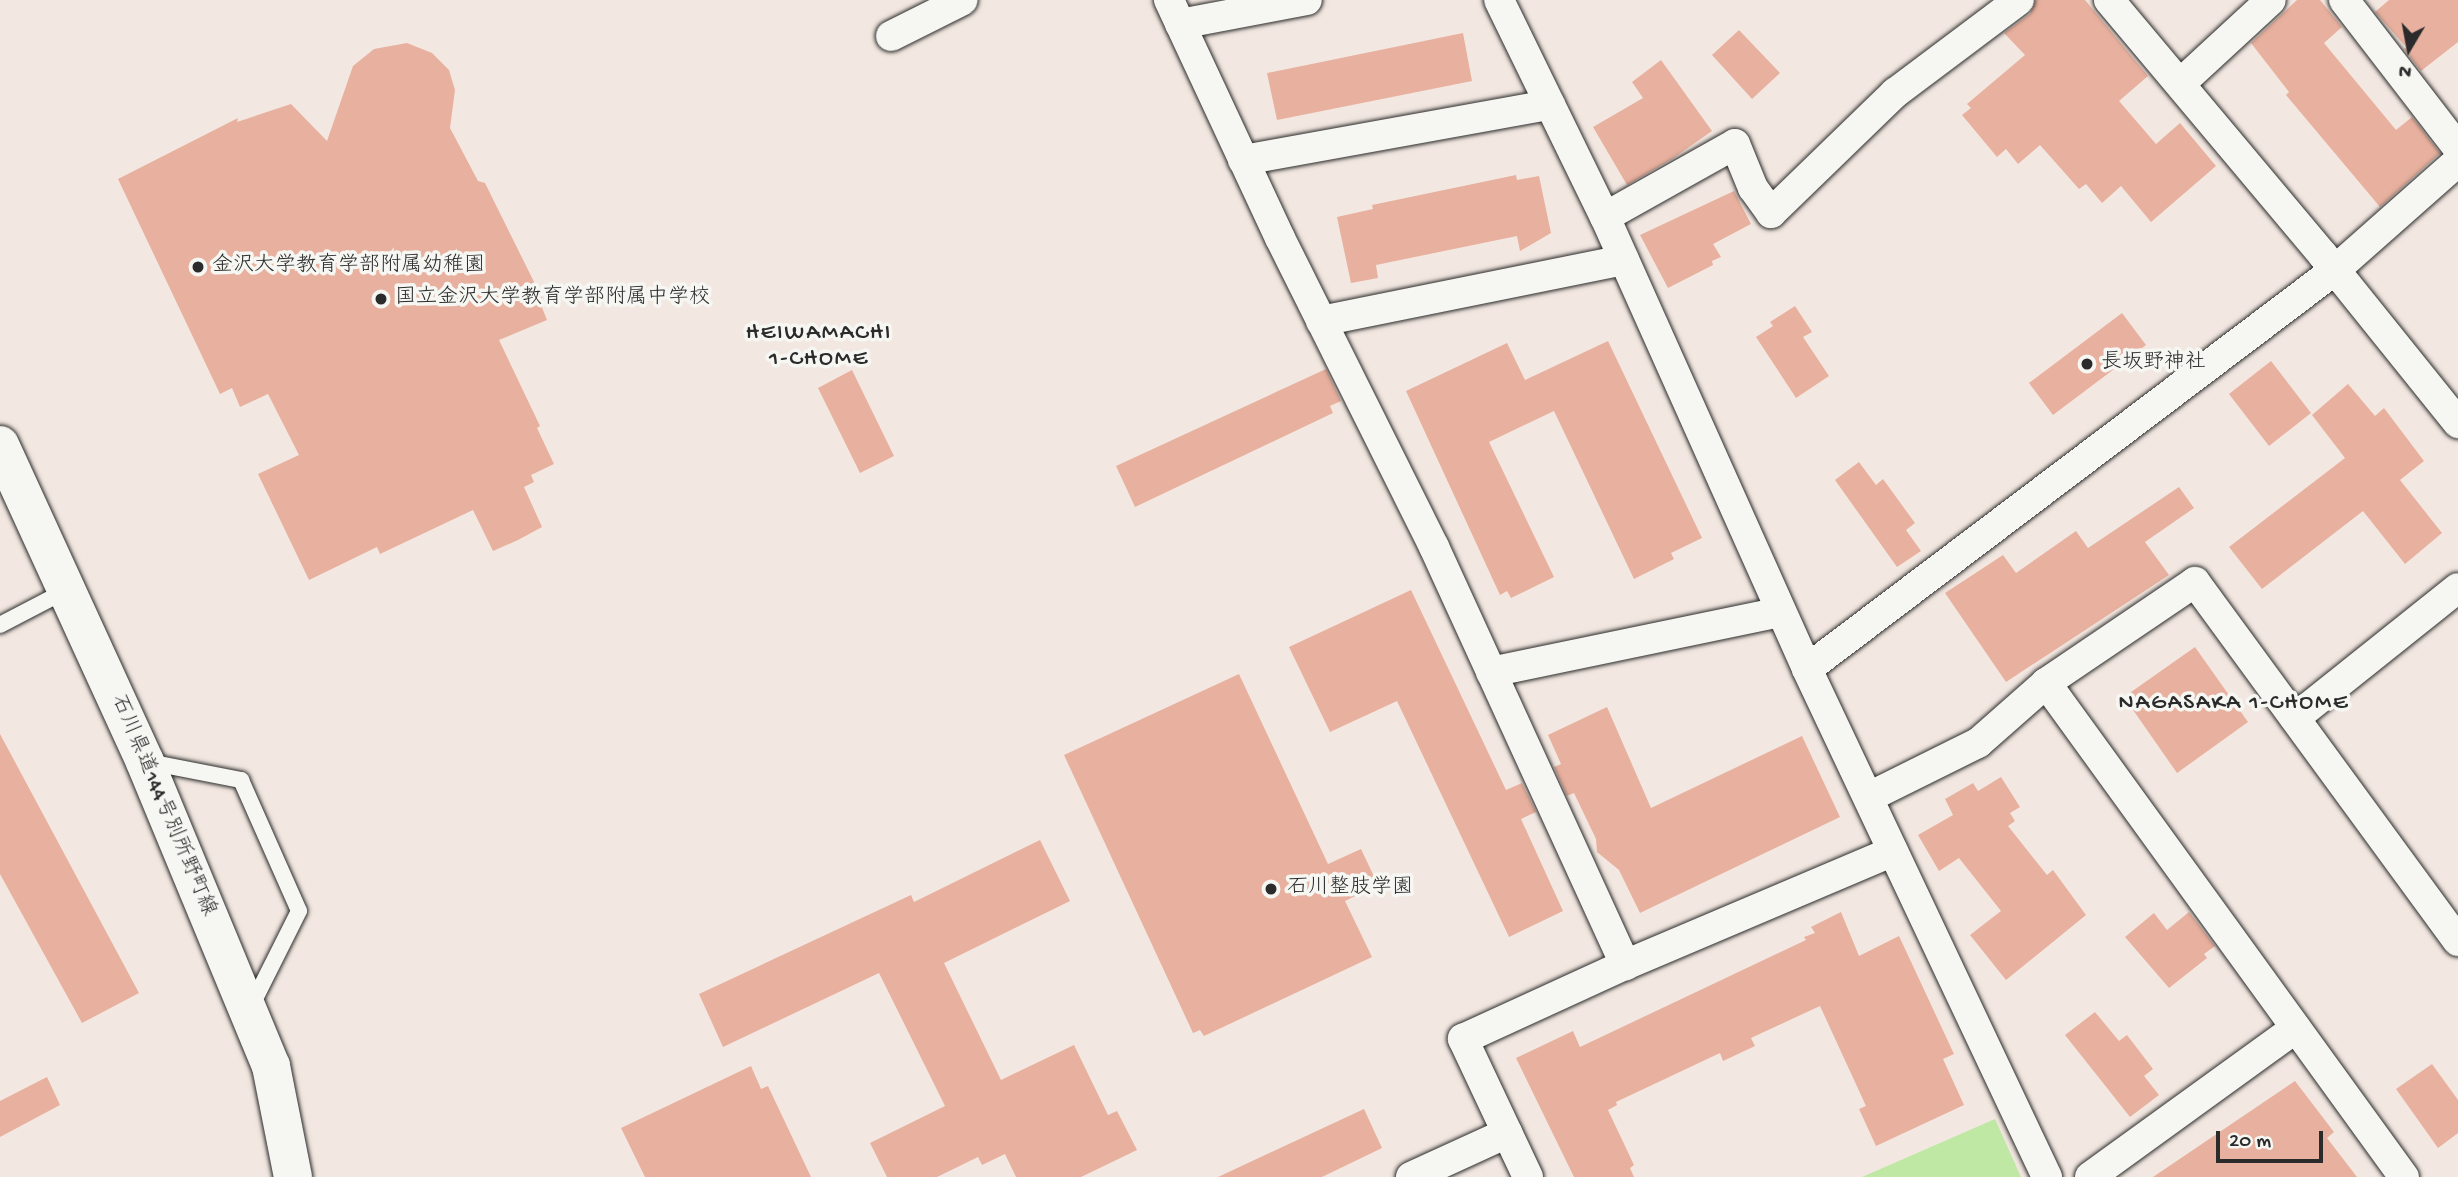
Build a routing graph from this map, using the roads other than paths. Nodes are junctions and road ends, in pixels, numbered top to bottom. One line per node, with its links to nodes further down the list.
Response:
1 (963, 0): 9 (street)
2 (1307, 0): 8 (street)
3 (1499, 0): 11 (street)
4 (2019, 0): 15 (street)
5 (2109, 0): 10 (street)
6 (2271, 0): 10 (street)
7 (2344, 0): 12 (street)
8 (1175, 12): 13 (street)
9 (891, 36)
10 (2181, 83): 17 (street)
11 (1550, 105): 13 (street); 15 (street)
12 (2458, 148)
13 (1243, 160): 18 (street)
14 (2458, 161): 17 (street)
15 (1605, 218): 16 (street)
16 (1624, 260): 18 (street); 23 (street)
17 (2335, 270): 19 (street); 25 (street)
18 (1321, 321): 26 (street)
19 (2458, 423)
20 (0, 445): 22 (main road, 石川県道144号別所野町線)
21 (2458, 588): 28 (street)
22 (67, 590): 24 (lane); 29 (main road, 石川県道144号別所野町線)
23 (1781, 612): 25 (street); 26 (street)
24 (0, 625)
25 (1807, 669): 30 (street)
26 (1491, 672): 33 (street)
27 (2046, 683): 28 (street); 30 (street); 35 (street)
28 (2295, 718): 32 (street)
29 (145, 762): 34 (main road, 石川県道144号別所野町線); 34 (lane)
30 (1868, 797): 31 (street)
31 (1893, 851): 33 (street); 40 (street)
32 (2458, 941)
33 (1625, 965): 36 (street)
34 (249, 1013): 37 (main road, 石川県道144号別所野町線)
35 (2296, 1028): 41 (street); 42 (street)
36 (1507, 1133): 38 (street); 39 (street)
37 (293, 1177)
38 (1411, 1177)
39 (1528, 1177)
40 (2047, 1177)
41 (2090, 1177)
42 (2404, 1177)

